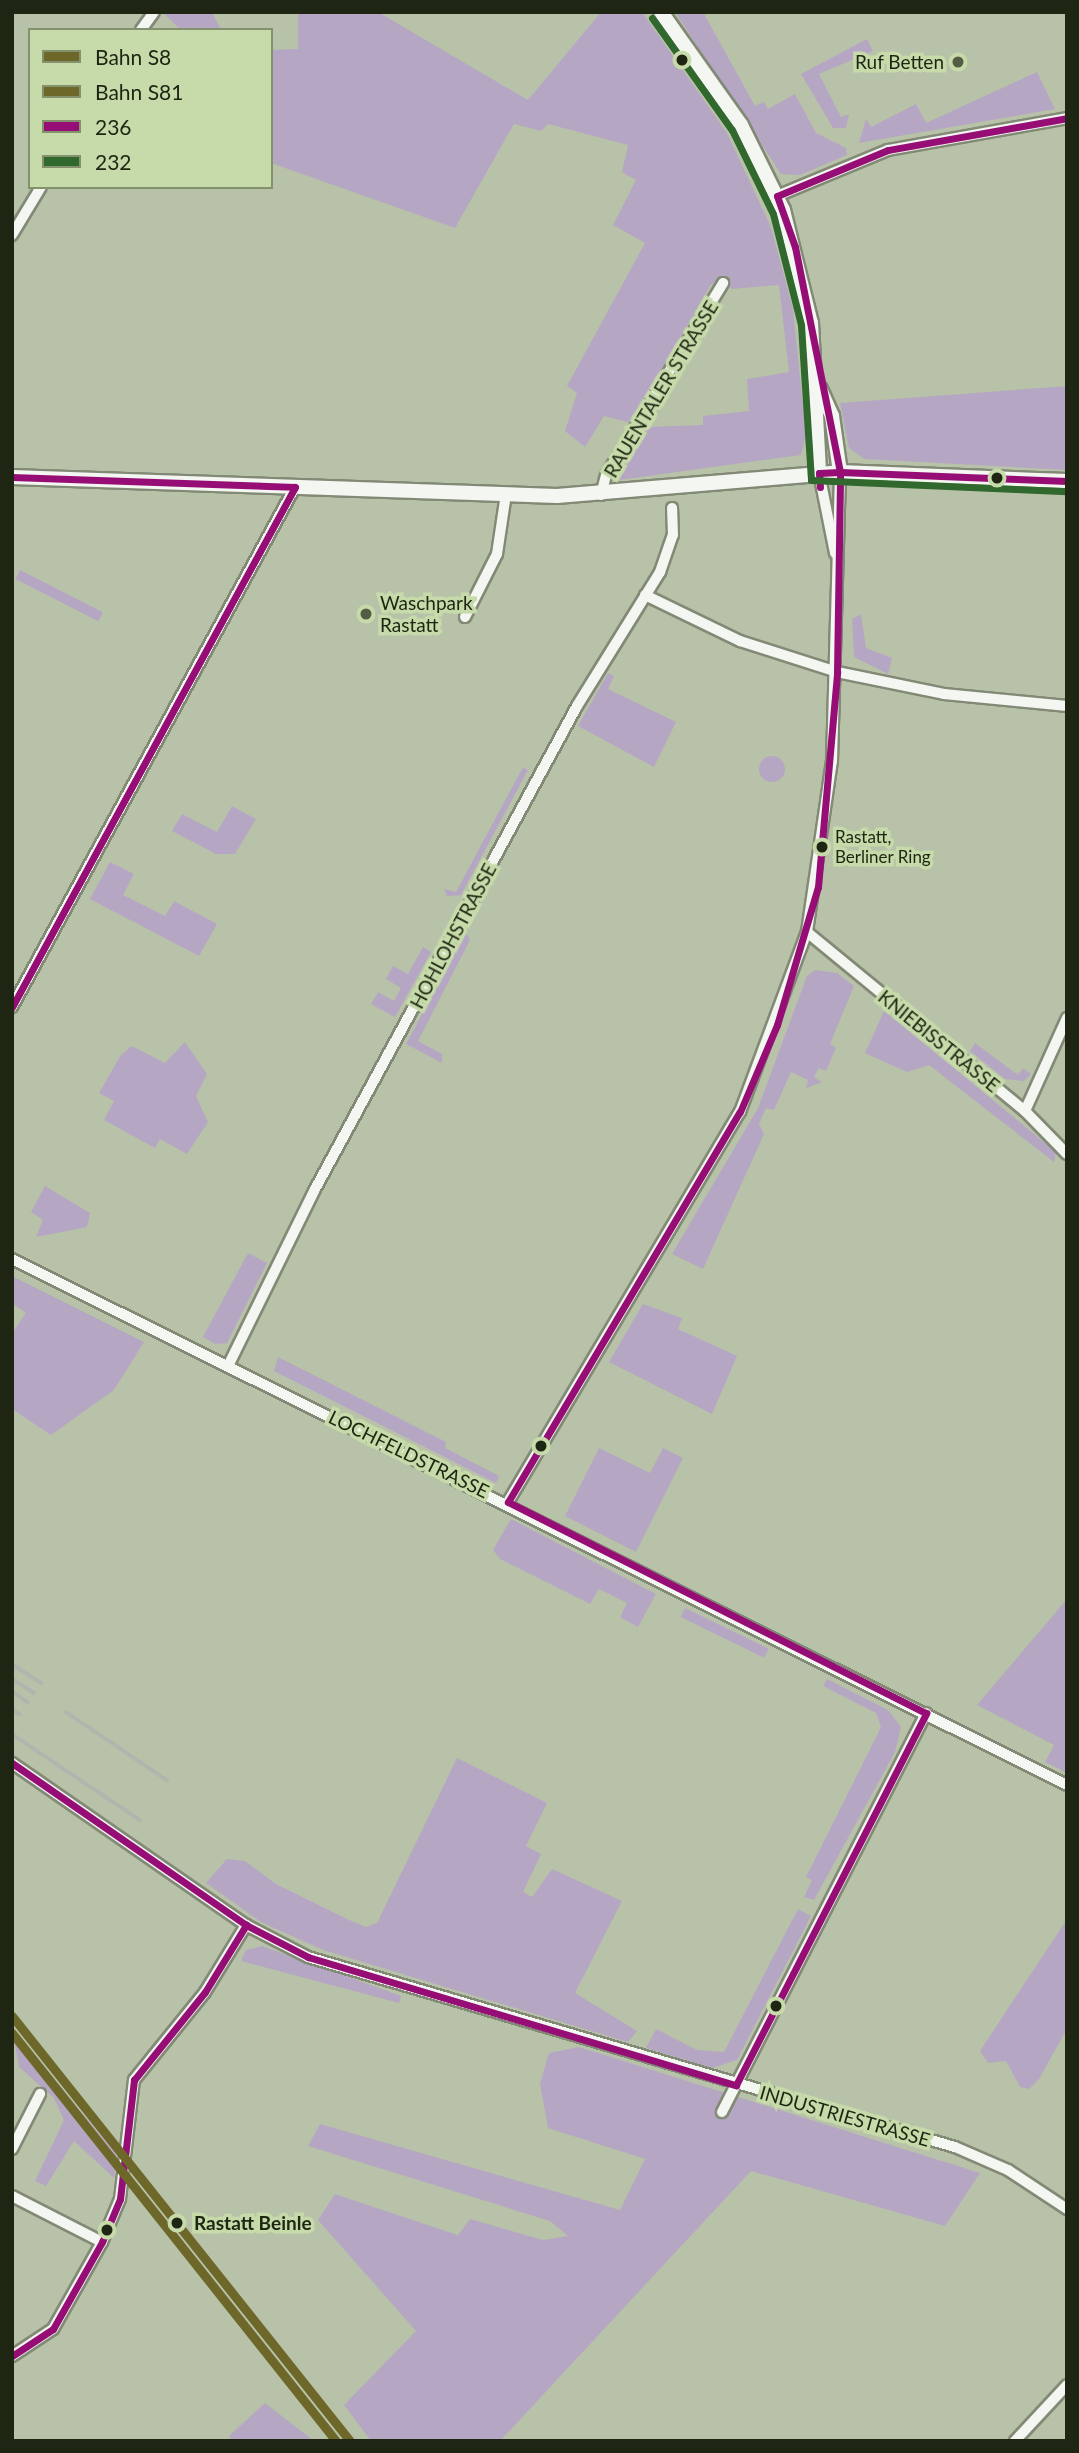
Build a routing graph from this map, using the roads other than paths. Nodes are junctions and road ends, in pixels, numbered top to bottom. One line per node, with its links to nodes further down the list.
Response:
1 (154, 12): 3 (street)
2 (661, 12): 6 (street)
3 (142, 28)
4 (1067, 118): 6 (street)
5 (40, 189): 7 (street)
6 (777, 196): 9 (street)
7 (12, 235)
8 (723, 283): 16 (street, RAUENTALER STRASSE)
9 (818, 384): 10 (street); 11 (street)
10 (840, 472): 11 (street, RAUENTALER STRASSE); 13 (street, RAUENTALER STRASSE); 18 (street)
11 (819, 473): 16 (street, RAUENTALER STRASSE); 18 (street)
12 (12, 477): 14 (street, RAUENTALER STRASSE)
13 (1067, 481)
14 (295, 486): 15 (street, RAUENTALER STRASSE); 24 (street)
15 (506, 494): 16 (street, RAUENTALER STRASSE); 20 (street)
16 (601, 495)
17 (672, 508): 19 (street, HOHLOHSTRASSE)
18 (837, 559): 21 (street)
19 (645, 595): 21 (street); 29 (street, HOHLOHSTRASSE)
20 (466, 617)
21 (837, 672): 22 (street); 23 (street)
22 (1067, 706)
23 (807, 932): 26 (street, KNIEBISSTRASSE); 30 (street)
24 (12, 1007)
25 (1067, 1018): 26 (street)
26 (1025, 1111): 27 (street, KNIEBISSTRASSE)
27 (1067, 1154)
28 (12, 1259): 29 (street, LOCHFELDSTRASSE)
29 (228, 1366): 30 (street, LOCHFELDSTRASSE)
30 (508, 1502): 31 (street, LOCHFELDSTRASSE)
31 (926, 1713): 33 (street, LOCHFELDSTRASSE); 35 (street)
32 (12, 1763): 34 (street, INDUSTRIESTRASSE)
33 (1067, 1785)
34 (246, 1925): 35 (street, INDUSTRIESTRASSE); 41 (street)
35 (736, 2085): 37 (street); 40 (street, INDUSTRIESTRASSE)
36 (40, 2094): 38 (street)
37 (722, 2112)
38 (12, 2149)
39 (12, 2196): 41 (street)
40 (1067, 2209)
41 (102, 2242): 42 (street)
42 (12, 2356)
43 (1067, 2385): 44 (street)
44 (1015, 2441)

